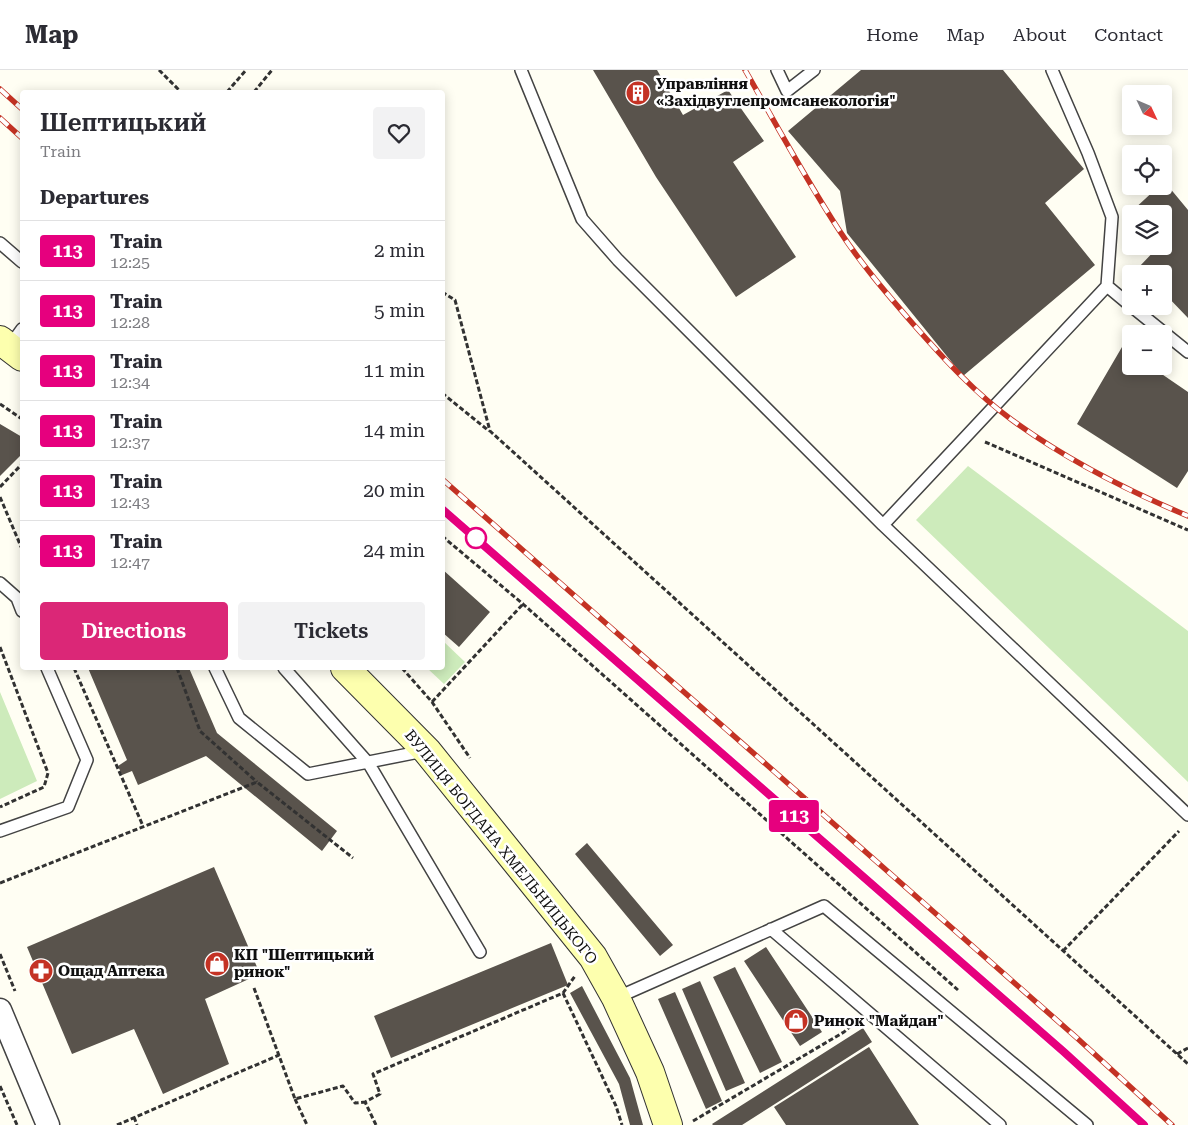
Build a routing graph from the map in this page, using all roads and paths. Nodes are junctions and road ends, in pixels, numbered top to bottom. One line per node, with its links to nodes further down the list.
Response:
1 (159, 70): 8 (path)
2 (246, 70): 9 (path)
3 (272, 70): 10 (path)
4 (521, 70): 26 (lane)
5 (776, 70): 6 (lane)
6 (814, 70)
7 (1052, 70): 13 (lane)
8 (179, 90)
9 (229, 90)
10 (256, 90)
11 (0, 243): 12 (lane)
12 (20, 260)
13 (1107, 286): 15 (lane); 22 (lane)
14 (445, 294): 21 (path)
15 (1122, 298)
16 (1142, 315): 17 (lane)
17 (1188, 352)
18 (445, 395): 21 (path)
19 (0, 404): 20 (path)
20 (20, 419)
21 (490, 431): 52 (path)
22 (968, 435): 26 (lane); 27 (path)
23 (20, 466): 24 (path)
24 (0, 487)
25 (0, 497): 29 (path)
26 (883, 525): 45 (lane)
27 (1188, 530)
28 (445, 539): 31 (path)
29 (20, 544)
30 (0, 583): 32 (lane)
31 (523, 604): 40 (path); 57 (path)
32 (20, 607)
33 (0, 647): 44 (path)
34 (48, 670): 48 (lane)
35 (75, 670): 46 (path)
36 (178, 670): 43 (path)
37 (216, 670): 42 (lane)
38 (286, 670): 42 (lane)
39 (347, 670): 41 (street, ВУЛИЦЯ БОГДАНА ХМЕЛЬНИЦЬКОГО)
40 (432, 702)
41 (426, 751): 42 (lane); 58 (street, ВУЛИЦЯ БОГДАНА ХМЕЛЬНИЦЬКОГО)
42 (369, 764): 53 (lane)
43 (257, 782): 46 (path); 49 (path)
44 (0, 807)
45 (1188, 814)
46 (143, 826): 50 (path)
47 (1181, 829): 52 (path)
48 (0, 831)
49 (353, 858)
50 (0, 884)
51 (771, 929): 58 (lane); 59 (lane); 78 (lane)
52 (1063, 951): 62 (path)
53 (480, 952)
54 (579, 970): 56 (path)
55 (254, 988): 63 (path)
56 (563, 992): 67 (path); 76 (path)
57 (961, 993)
58 (616, 998): 69 (street, ВУЛИЦЯ БОГДАНА ХМЕЛЬНИЦЬКОГО)
59 (866, 1011): 69 (path); 77 (lane)
60 (2, 1019): 71 (street)
61 (1188, 1048): 62 (path)
62 (1177, 1054): 64 (path)
63 (279, 1055): 66 (path); 68 (path)
64 (1188, 1064)
65 (0, 1086): 70 (path)
66 (295, 1099): 67 (path); 74 (path)
67 (365, 1102): 75 (path)
68 (134, 1117): 72 (path); 73 (path)
69 (679, 1124)
70 (17, 1125)
71 (48, 1125)
72 (117, 1125)
73 (137, 1125)
74 (307, 1125)
75 (376, 1125)
76 (622, 1125)
77 (1000, 1125)
78 (1087, 1125)

